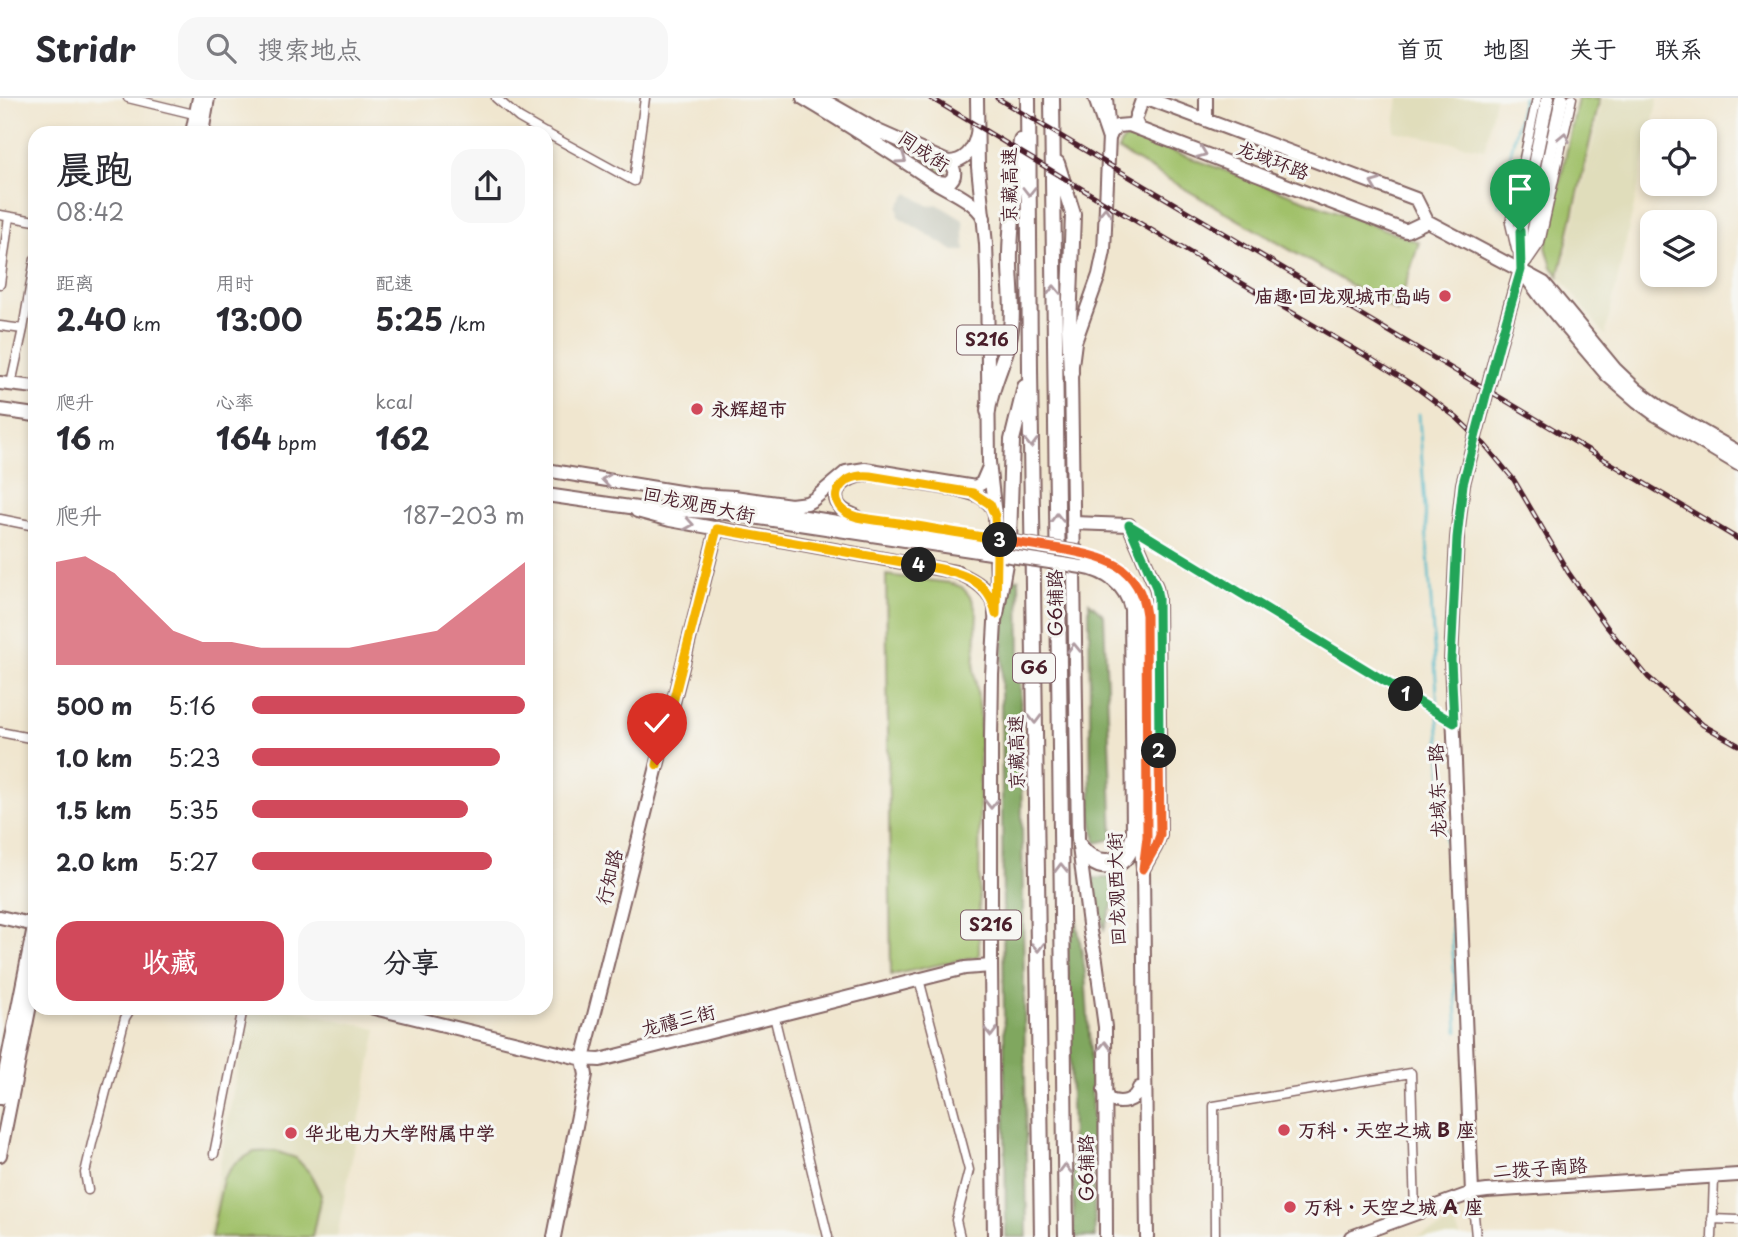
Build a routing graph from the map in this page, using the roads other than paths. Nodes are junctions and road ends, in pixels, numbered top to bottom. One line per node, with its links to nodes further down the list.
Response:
1 (128, 98): 19 (street)
2 (199, 98): 19 (main road)
3 (208, 98): 19 (main road)
4 (496, 98): 23 (street)
5 (645, 98): 27 (street)
6 (803, 98): 30 (main road, 同成街, one-way to 30)
7 (820, 98): 29 (main road, 同成街)
8 (977, 98): 25 (main road, S216)
9 (1028, 98): 41 (highway, 京藏高速 / G6, one-way to 41); 46 (highway)
10 (1052, 98): 28 (highway, G6)
11 (1096, 98): 26 (highway)
12 (1106, 98): 26 (main road, G6辅路)
13 (1206, 98): 20 (main road)
14 (1538, 98): 36 (street)
15 (1548, 98): 36 (main road, 龙域东一路)
16 (1562, 98): 36 (main road, 龙域东一路)
17 (1572, 98): 36 (street, one-way to 17)
18 (1149, 99): 20 (main road, 龙域环路); 24 (main road)
19 (200, 116): 21 (main road); 22 (main road)
20 (1206, 119): 34 (main road, 龙域环路, one-way to 20)
21 (195, 126)
22 (201, 126)
23 (533, 126)
24 (1139, 129): 26 (main road); 34 (main road, 龙域环路, one-way to 34)
25 (977, 133): 29 (main road, 同成街); 32 (main road, S216)
26 (1109, 136): 42 (main road, G6辅路, one-way to 26)
27 (553, 137)
28 (1053, 144): 42 (highway); 100 (highway, G6, one-way to 28)
29 (946, 161): 30 (main road)
30 (933, 181): 32 (main road, 同成街)
31 (5, 216): 33 (street); 35 (street)
32 (984, 218): 46 (main road, S216)
33 (28, 220)
34 (1427, 221): 36 (main road, 龙域环路)
35 (1, 264): 37 (street)
36 (1521, 270): 48 (main road, 龙域环路); 50 (main road, 龙域环路); 66 (main road, 龙域东一路)
37 (0, 284)
38 (28, 300): 40 (street)
39 (0, 326): 40 (street)
40 (23, 329): 43 (street)
41 (1030, 369): 65 (highway); 99 (highway, 京藏高速 / G6, one-way to 99)
42 (1071, 373): 59 (main road, G6辅路)
43 (5, 383): 44 (main road)
44 (28, 386)
45 (0, 410): 47 (main road)
46 (988, 411): 49 (main road, S216)
47 (28, 414)
48 (1738, 453)
49 (989, 462): 52 (main road); 57 (main road, S216)
50 (1738, 464)
51 (553, 471): 52 (main road, 回龙观西大街, one-way to 51)
52 (698, 495): 54 (main road, 回龙观西大街)
53 (553, 496): 55 (main road, 回龙观西大街)
54 (713, 498): 56 (main road, 回龙观西大街); 63 (main road, 回龙观西大街)
55 (623, 507): 62 (main road, 回龙观西大街, one-way to 62); 63 (main road, 回龙观西大街)
56 (856, 516): 57 (main road); 63 (main road, 回龙观西大街)
57 (995, 516): 65 (main road, S216)
58 (0, 520): 60 (street)
59 (1073, 523): 61 (main road); 69 (main road, G6辅路, one-way to 59)
60 (28, 525)
61 (1129, 525): 66 (street); 71 (main road, 回龙观西大街)
62 (717, 529): 65 (main road, 回龙观西大街); 82 (main road, 行知路)
63 (984, 545): 64 (main road, bridge)
64 (1082, 560): 70 (main road, 回龙观西大街); 71 (main road, 回龙观西大街)
65 (996, 614): 75 (main road, S216, one-way to 75)
66 (1454, 723): 91 (main road, 龙域东一路)
67 (0, 732): 68 (street)
68 (28, 738)
69 (1078, 839): 70 (main road); 84 (main road, G6辅路, one-way to 69)
70 (1133, 839): 83 (main road, 回龙观西大街)
71 (1143, 869): 103 (main road, 回龙观西大街)
72 (0, 917): 73 (main road)
73 (28, 923)
74 (28, 959): 85 (main road)
75 (990, 966): 76 (main road, 龙禧三街); 98 (main road, S216, one-way to 98)
76 (919, 979): 81 (main road, 龙禧三街); 97 (street)
77 (28, 1015): 87 (main road)
78 (127, 1015): 90 (street)
79 (242, 1015): 86 (street)
80 (403, 1015): 82 (main road, 龙禧三街)
81 (774, 1016): 82 (main road, 龙禧三街); 96 (street)
82 (583, 1059): 95 (main road, 行知路)
83 (1139, 1088): 84 (main road); 102 (main road, 回龙观西大街)
84 (1104, 1090): 101 (main road, G6辅路)
85 (0, 1098)
86 (214, 1154)
87 (0, 1155)
88 (1738, 1175): 89 (main road, 二拨子南路)
89 (1714, 1177): 91 (main road, 二拨子南路); 93 (street)
90 (88, 1190)
91 (1472, 1194): 92 (main road, 二拨子南路); 106 (street)
92 (1415, 1214): 104 (street); 105 (main road, 二拨子南路)
93 (1712, 1219): 94 (street); 107 (street)
94 (1738, 1220)
95 (554, 1237)
96 (828, 1237)
97 (960, 1237)
98 (994, 1237)
99 (1042, 1237)
100 (1066, 1237)
101 (1107, 1237)
102 (1140, 1237)
103 (1147, 1237)
104 (1214, 1237)
105 (1352, 1237)
106 (1476, 1237)
107 (1712, 1237)

